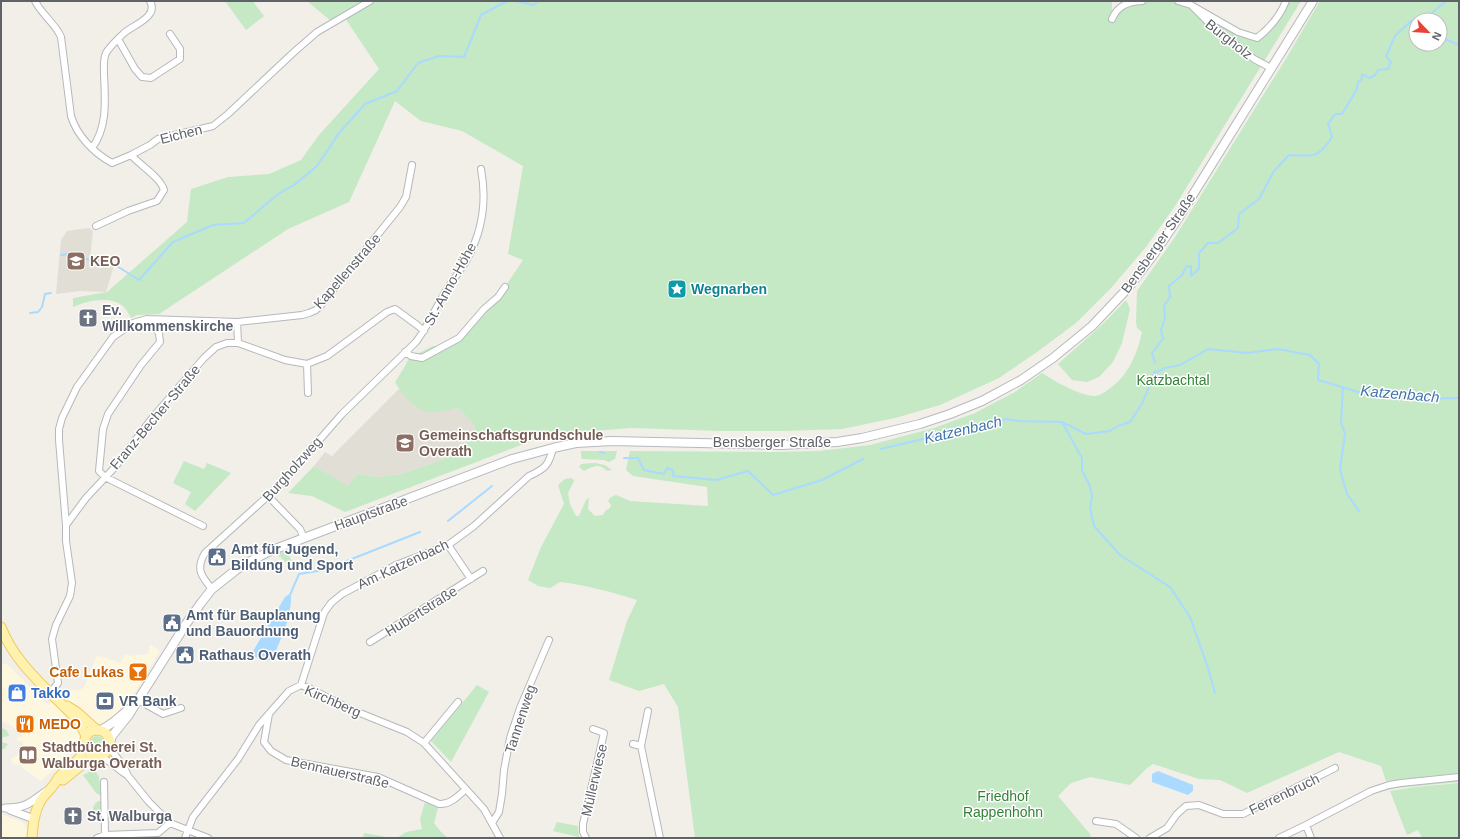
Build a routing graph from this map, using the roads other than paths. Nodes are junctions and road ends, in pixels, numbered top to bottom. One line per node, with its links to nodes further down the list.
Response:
1 (35, 1): 13 (street, Eichen)
2 (150, 1): 11 (street)
3 (370, 1): 14 (street, Eichen)
4 (1142, 1): 9 (street)
5 (1178, 1): 8 (street, Burgholz)
6 (1286, 1): 8 (street, Burgholz)
7 (1312, 1): 12 (main road, Bensberger Straße)
8 (1191, 5): 12 (street, Burgholz)
9 (1112, 19)
10 (170, 34): 11 (street)
11 (118, 40): 13 (street)
12 (1271, 68): 26 (main road, Bensberger Straße)
13 (92, 148): 14 (street, Eichen)
14 (131, 155): 17 (street)
15 (412, 165): 20 (street, Kapellenstraße)
16 (481, 169): 21 (street, St.-Anno-Höhe)
17 (96, 226)
18 (505, 287): 23 (street)
19 (148, 319): 20 (street, Kapellenstraße); 28 (street); 30 (street, Kapellenstraße)
20 (237, 322): 22 (street)
21 (424, 331): 23 (street, Burgholzweg); 24 (street, St.-Anno-Höhe)
22 (238, 344): 24 (street); 28 (street, Franz-Becher-Straße)
23 (405, 352): 29 (street, Burgholzweg)
24 (307, 364): 25 (street)
25 (308, 393)
26 (629, 440): 27 (main road, Hauptstraße)
27 (553, 448): 32 (main road, Hauptstraße); 33 (street, Am Katzenbach)
28 (105, 477): 30 (street); 31 (street, Franz-Becher-Straße)
29 (268, 496): 32 (street); 36 (street, Burgholzweg)
30 (66, 525): 41 (street, Kapellenstraße)
31 (203, 526)
32 (304, 538): 36 (main road, Hauptstraße)
33 (448, 545): 35 (street, Hubertstraße); 40 (street, Am Katzenbach)
34 (483, 571): 35 (street, Hubertstraße)
35 (471, 579): 39 (street, Hubertstraße)
36 (212, 589): 44 (main road, Hauptstraße)
37 (1, 627): 41 (main road)
38 (549, 640): 66 (street, Tannenweg)
39 (370, 642)
40 (301, 686): 47 (street, Kirchberg); 51 (street, Kirchberg)
41 (50, 693): 43 (main road)
42 (458, 702): 51 (street)
43 (61, 703): 49 (main road); 50 (main road)
44 (135, 703): 45 (street); 49 (main road, Hauptstraße); 52 (main road, Hauptstraße)
45 (181, 708)
46 (648, 710): 54 (street)
47 (269, 714): 61 (street, Bennauerstraße); 68 (street, Kirchberg)
48 (593, 729): 76 (street, Müllerwiese)
49 (99, 730): 50 (main road); 52 (main road)
50 (85, 740): 55 (main road); 60 (main road)
51 (424, 743): 61 (street, Kirchberg)
52 (110, 744): 55 (main road); 57 (street)
53 (633, 744): 54 (street)
54 (641, 746): 77 (street)
55 (97, 756): 57 (street); 60 (main road)
56 (1335, 768): 79 (street, Ferrenbruch)
57 (128, 776): 65 (street)
58 (1459, 777): 67 (street)
59 (104, 782): 69 (street)
60 (52, 787): 62 (street); 63 (main road)
61 (466, 790): 66 (street, Kirchberg)
62 (3, 807): 63 (street)
63 (34, 819): 71 (main road)
64 (1096, 821): 78 (street)
65 (170, 823): 68 (street); 70 (street)
66 (492, 823): 75 (street, Kirchberg)
67 (1306, 825): 80 (street); 81 (street)
68 (187, 831): 73 (street, Kirchberg); 74 (street)
69 (105, 835): 70 (street); 72 (street)
70 (158, 836)
71 (32, 838)
72 (97, 838)
73 (185, 838)
74 (208, 838)
75 (500, 838)
76 (586, 838)
77 (660, 838)
78 (1136, 838)
79 (1150, 838)
80 (1280, 838)
81 (1311, 838)

